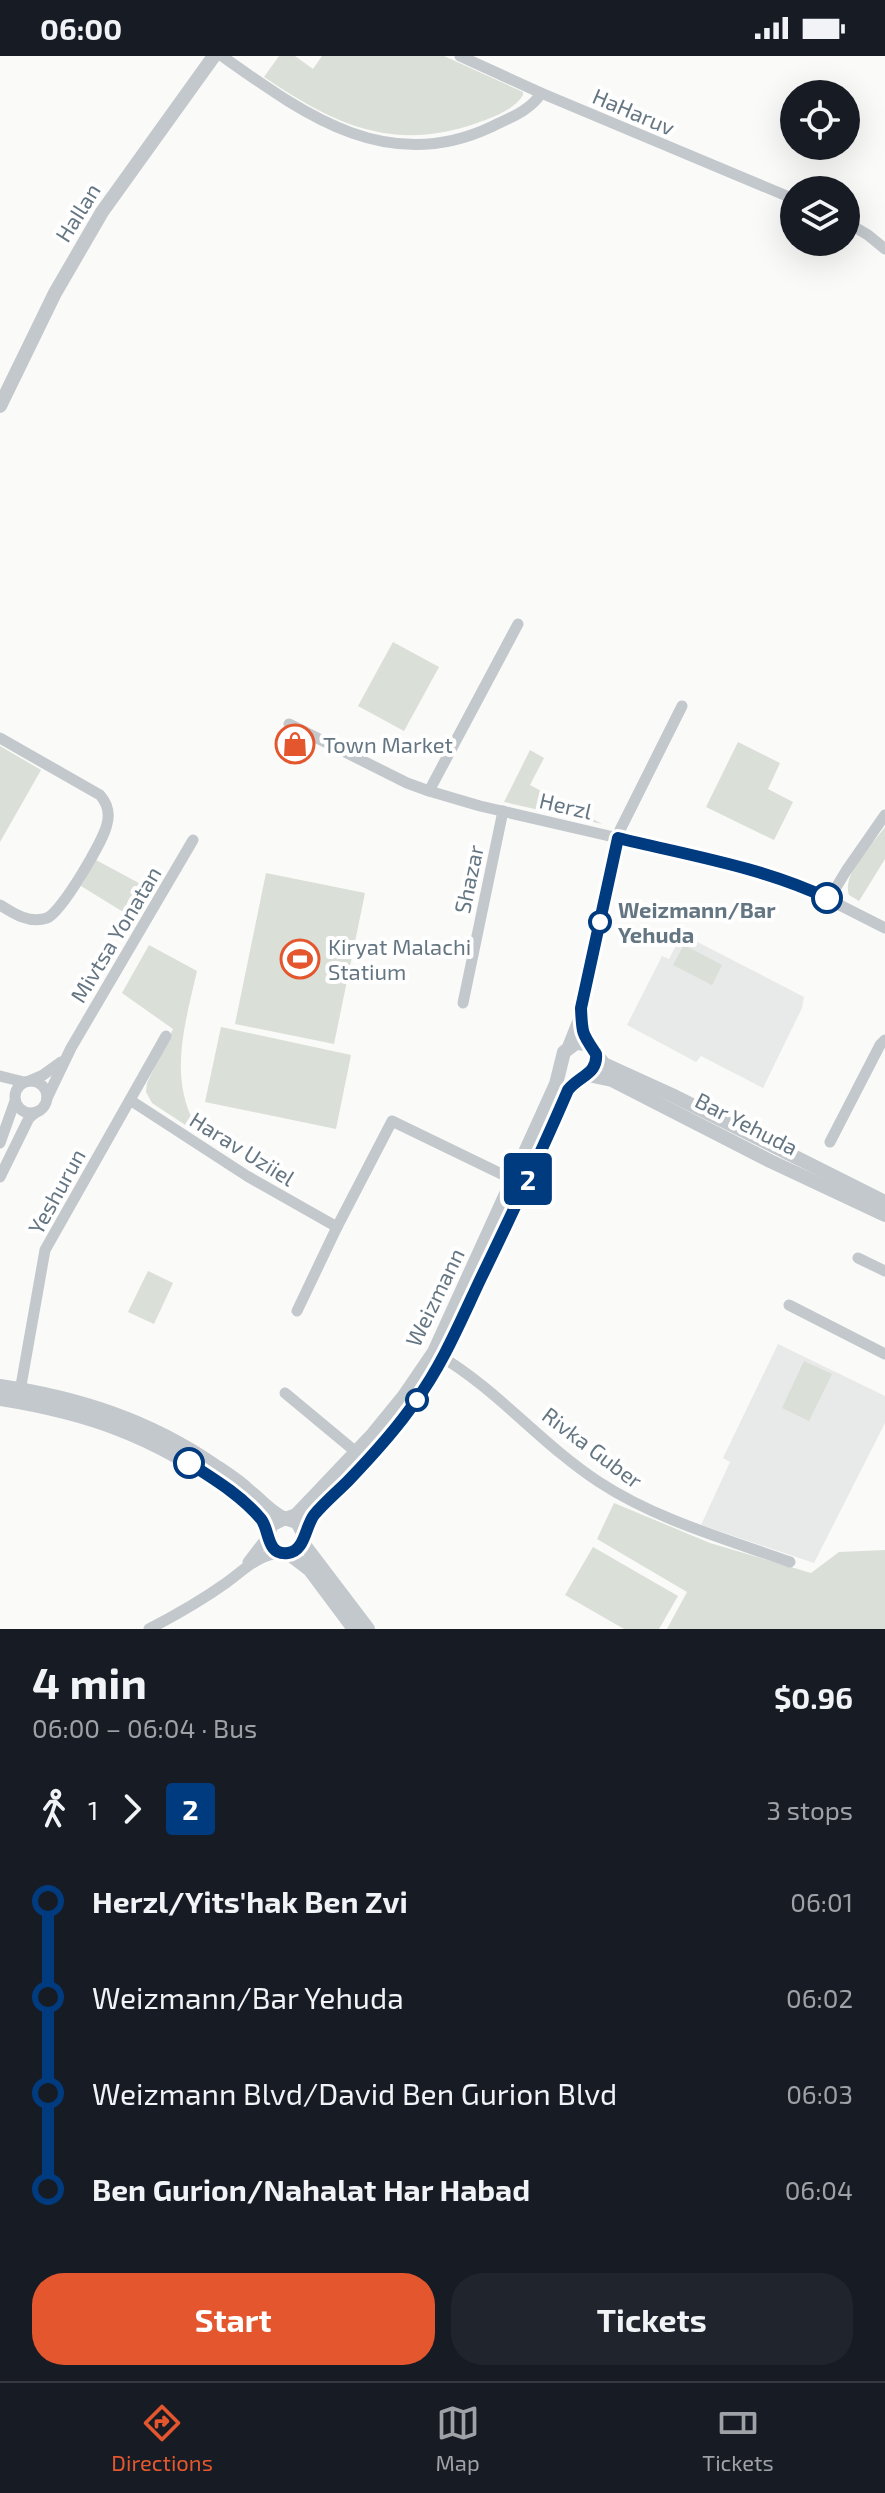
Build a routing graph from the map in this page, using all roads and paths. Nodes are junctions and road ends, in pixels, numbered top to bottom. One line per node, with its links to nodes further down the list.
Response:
1 (214, 56): 8 (street, HaIlan)
2 (222, 56): 4 (street)
3 (460, 56): 4 (street, HaHaruv)
4 (541, 93): 5 (street, HaHaruv)
5 (780, 193)
6 (860, 232): 7 (street)
7 (885, 249)
8 (0, 406)
9 (518, 624): 13 (street)
10 (682, 706): 16 (street, Weizmann)
11 (289, 724): 13 (street, Herzl)
12 (0, 738): 19 (street)
13 (429, 791): 14 (street, Herzl)
14 (503, 811): 16 (street, Herzl); 21 (street, Shazar)
15 (885, 815): 18 (street)
16 (618, 838): 18 (street, Herzl); 22 (street, Weizmann)
17 (193, 840): 25 (street, Mivtsa Yonatan)
18 (829, 899): 20 (street, Herzl)
19 (0, 905)
20 (885, 928)
21 (463, 1003)
22 (581, 1008): 26 (street, Weizmann); 27 (street, Weizmann)
23 (166, 1036): 33 (street, Yeshurun)
24 (882, 1043): 35 (street)
25 (71, 1048): 30 (street, Mivtsa Yonatan); 31 (street, Mivtsa Yonatan)
26 (592, 1049): 27 (street); 28 (street); 39 (street, Bar Yehuda)
27 (564, 1055): 28 (street); 38 (street, Weizmann)
28 (585, 1076): 38 (street, Weizmann); 40 (street, Bar Yehuda)
29 (0, 1078): 30 (street); 32 (street)
30 (27, 1081): 31 (street); 32 (street)
31 (47, 1098): 34 (street)
32 (15, 1099): 34 (street); 36 (street)
33 (130, 1100): 41 (street, Harav Uziiel); 50 (street, Yeshurun)
34 (36, 1112): 37 (street)
35 (830, 1142)
36 (0, 1143)
37 (0, 1177)
38 (519, 1183): 41 (street); 46 (street, Weizmann)
39 (885, 1202)
40 (885, 1215)
41 (337, 1227): 45 (street)
42 (858, 1258): 43 (street)
43 (885, 1271)
44 (789, 1305): 47 (street)
45 (297, 1311)
46 (438, 1354): 52 (street, Weizmann); 55 (street, Weizmann); 57 (street, Rivka Guber)
47 (885, 1354)
48 (0, 1386): 50 (street)
49 (285, 1393): 52 (street)
50 (20, 1396): 51 (street); 53 (street); 54 (street)
51 (0, 1399)
52 (356, 1452): 53 (street, Weizmann)
53 (285, 1518): 54 (street); 55 (street)
54 (268, 1535): 56 (street); 58 (street)
55 (303, 1538): 56 (street); 61 (street)
56 (285, 1553): 58 (street); 60 (street)
57 (790, 1562)
58 (240, 1572): 59 (street)
59 (149, 1629)
60 (354, 1629)
61 (368, 1629)

